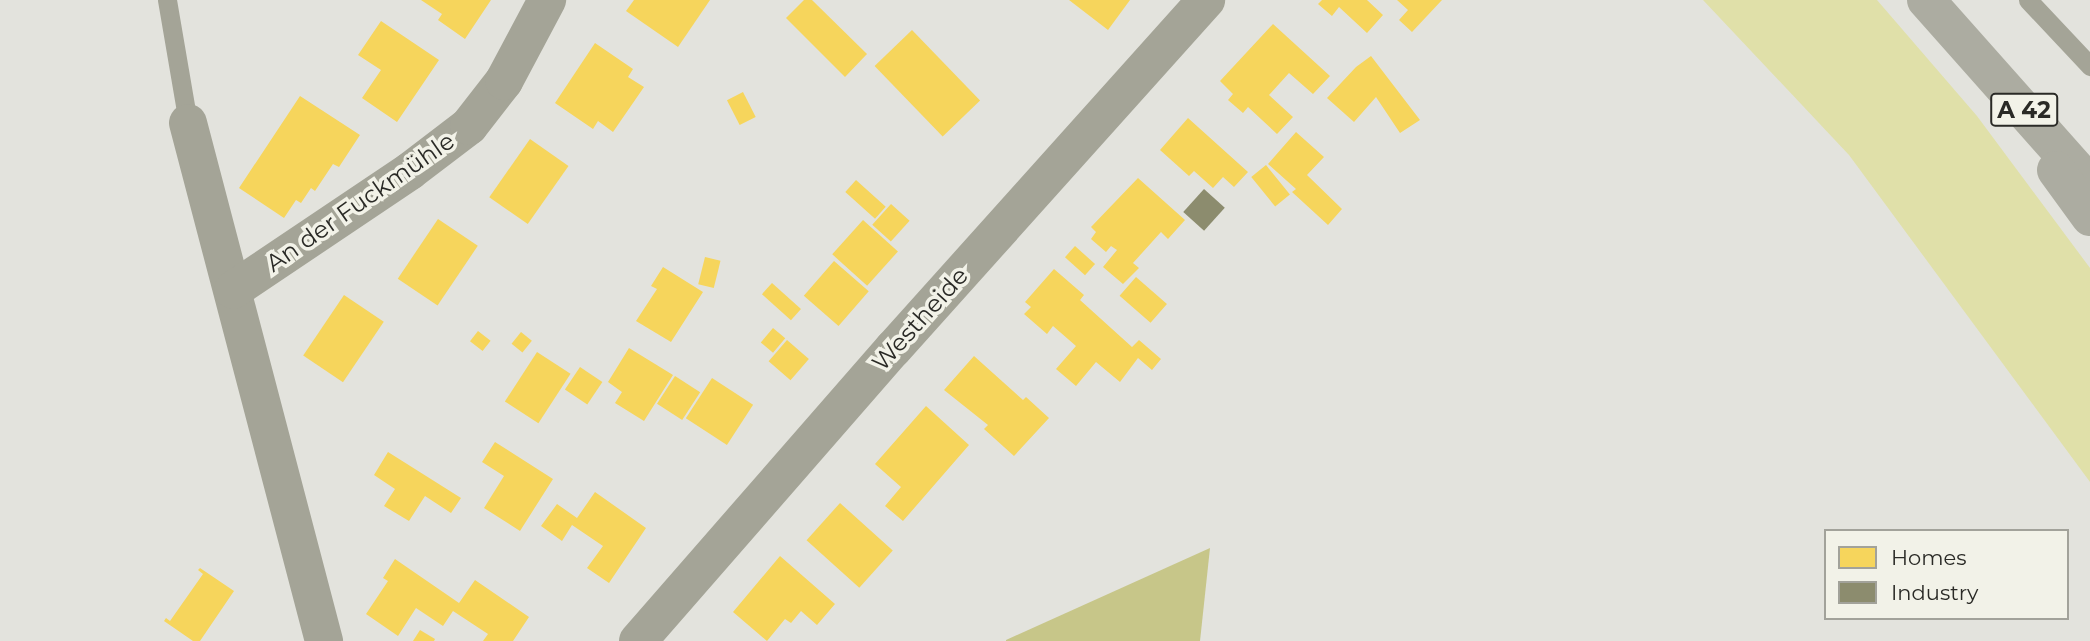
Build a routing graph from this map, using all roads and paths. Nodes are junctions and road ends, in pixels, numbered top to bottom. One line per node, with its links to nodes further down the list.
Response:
1 (167, 0): 8 (lane, An der Fuckmühle)
2 (547, 0): 11 (street, An der Fuckmühle)
3 (1206, 0): 13 (street, Westheide)
4 (1926, 0): 6 (highway, A 42)
5 (2028, 0): 7 (lane)
6 (1957, 36): 9 (highway, A 42); 10 (highway)
7 (2090, 65)
8 (188, 123): 11 (street, An der Fuckmühle)
9 (2090, 185)
10 (2090, 217)
11 (233, 290): 12 (street, An der Fuckmühle)
12 (324, 641)
13 (638, 641)

